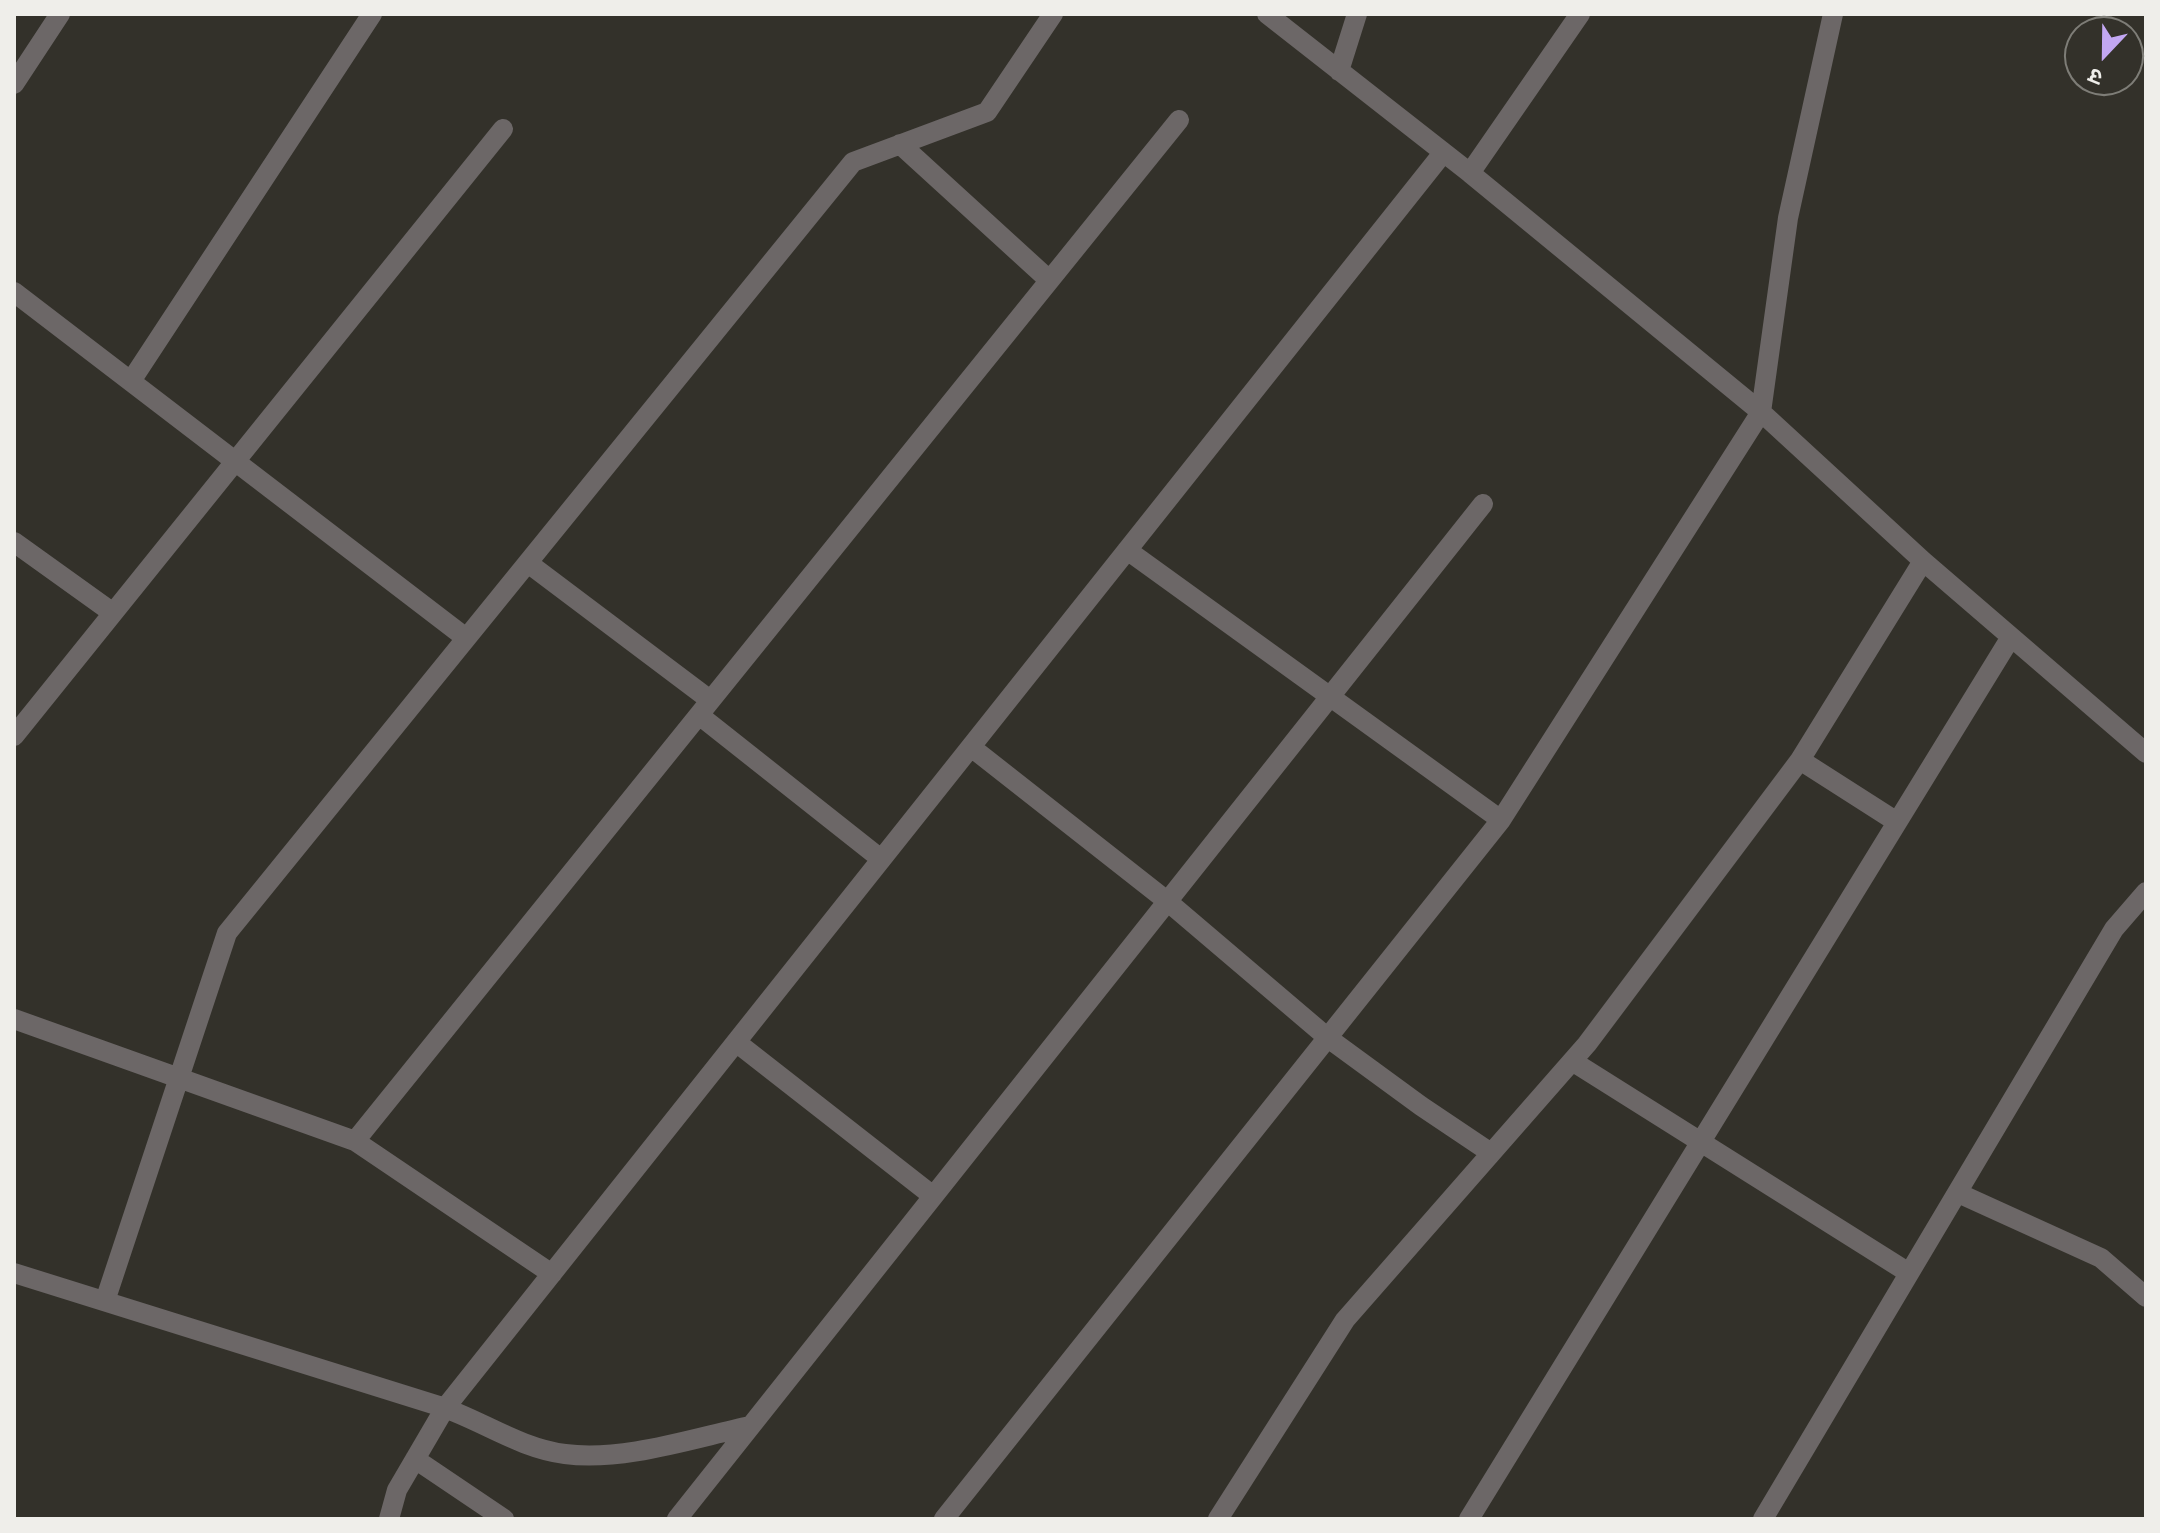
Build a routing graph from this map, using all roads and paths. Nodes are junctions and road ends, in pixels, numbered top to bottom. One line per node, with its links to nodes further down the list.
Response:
1 (60, 14): 9 (street)
2 (372, 14): 17 (street)
3 (1053, 14): 12 (street)
4 (1267, 14): 8 (street)
5 (1357, 14): 8 (street)
6 (1580, 14): 14 (street)
7 (1833, 14): 18 (street)
8 (1339, 71): 13 (street)
9 (14, 84)
10 (1179, 120): 15 (street)
11 (503, 129): 19 (street)
12 (900, 144): 15 (street); 24 (street)
13 (1443, 153): 14 (street); 22 (street)
14 (1470, 173): 18 (street)
15 (1049, 280): 29 (street)
16 (14, 292): 17 (street)
17 (131, 381): 19 (street)
18 (1761, 412): 23 (street); 34 (street)
19 (235, 461): 25 (street); 27 (street)
20 (1483, 504): 28 (street)
21 (14, 542): 25 (street)
22 (1127, 550): 28 (street); 31 (street)
23 (1923, 561): 26 (street); 33 (street)
24 (528, 563): 27 (street); 29 (street)
25 (113, 613): 30 (street)
26 (2011, 637): 32 (street); 35 (street)
27 (466, 638): 43 (street)
28 (1330, 697): 34 (street); 38 (street)
29 (704, 708): 36 (street); 44 (street)
30 (14, 736)
31 (971, 747): 36 (street); 38 (street)
32 (2146, 753)
33 (1800, 760): 35 (street); 42 (street)
34 (1501, 820): 40 (street)
35 (1897, 822): 45 (street)
36 (881, 859): 41 (street)
37 (2146, 892): 47 (street)
38 (1167, 901): 40 (street); 48 (street)
39 (14, 1019): 43 (street)
40 (1328, 1038): 46 (street); 60 (street)
41 (736, 1042): 48 (street); 51 (street)
42 (1572, 1061): 45 (street); 46 (street)
43 (179, 1078): 44 (street); 53 (street)
44 (355, 1141): 51 (street)
45 (1700, 1143): 50 (street); 62 (street)
46 (1491, 1153): 61 (street)
47 (1958, 1193): 50 (street); 52 (street)
48 (933, 1196): 55 (street)
49 (14, 1273): 53 (street)
50 (1909, 1273): 63 (street)
51 (552, 1274): 54 (street)
52 (2146, 1297)
53 (105, 1301): 54 (street)
54 (445, 1408): 55 (street); 56 (street)
55 (750, 1426): 59 (street)
56 (415, 1459): 57 (street); 58 (street)
57 (389, 1519)
58 (504, 1519)
59 (677, 1519)
60 (944, 1519)
61 (1218, 1519)
62 (1469, 1519)
63 (1763, 1519)

